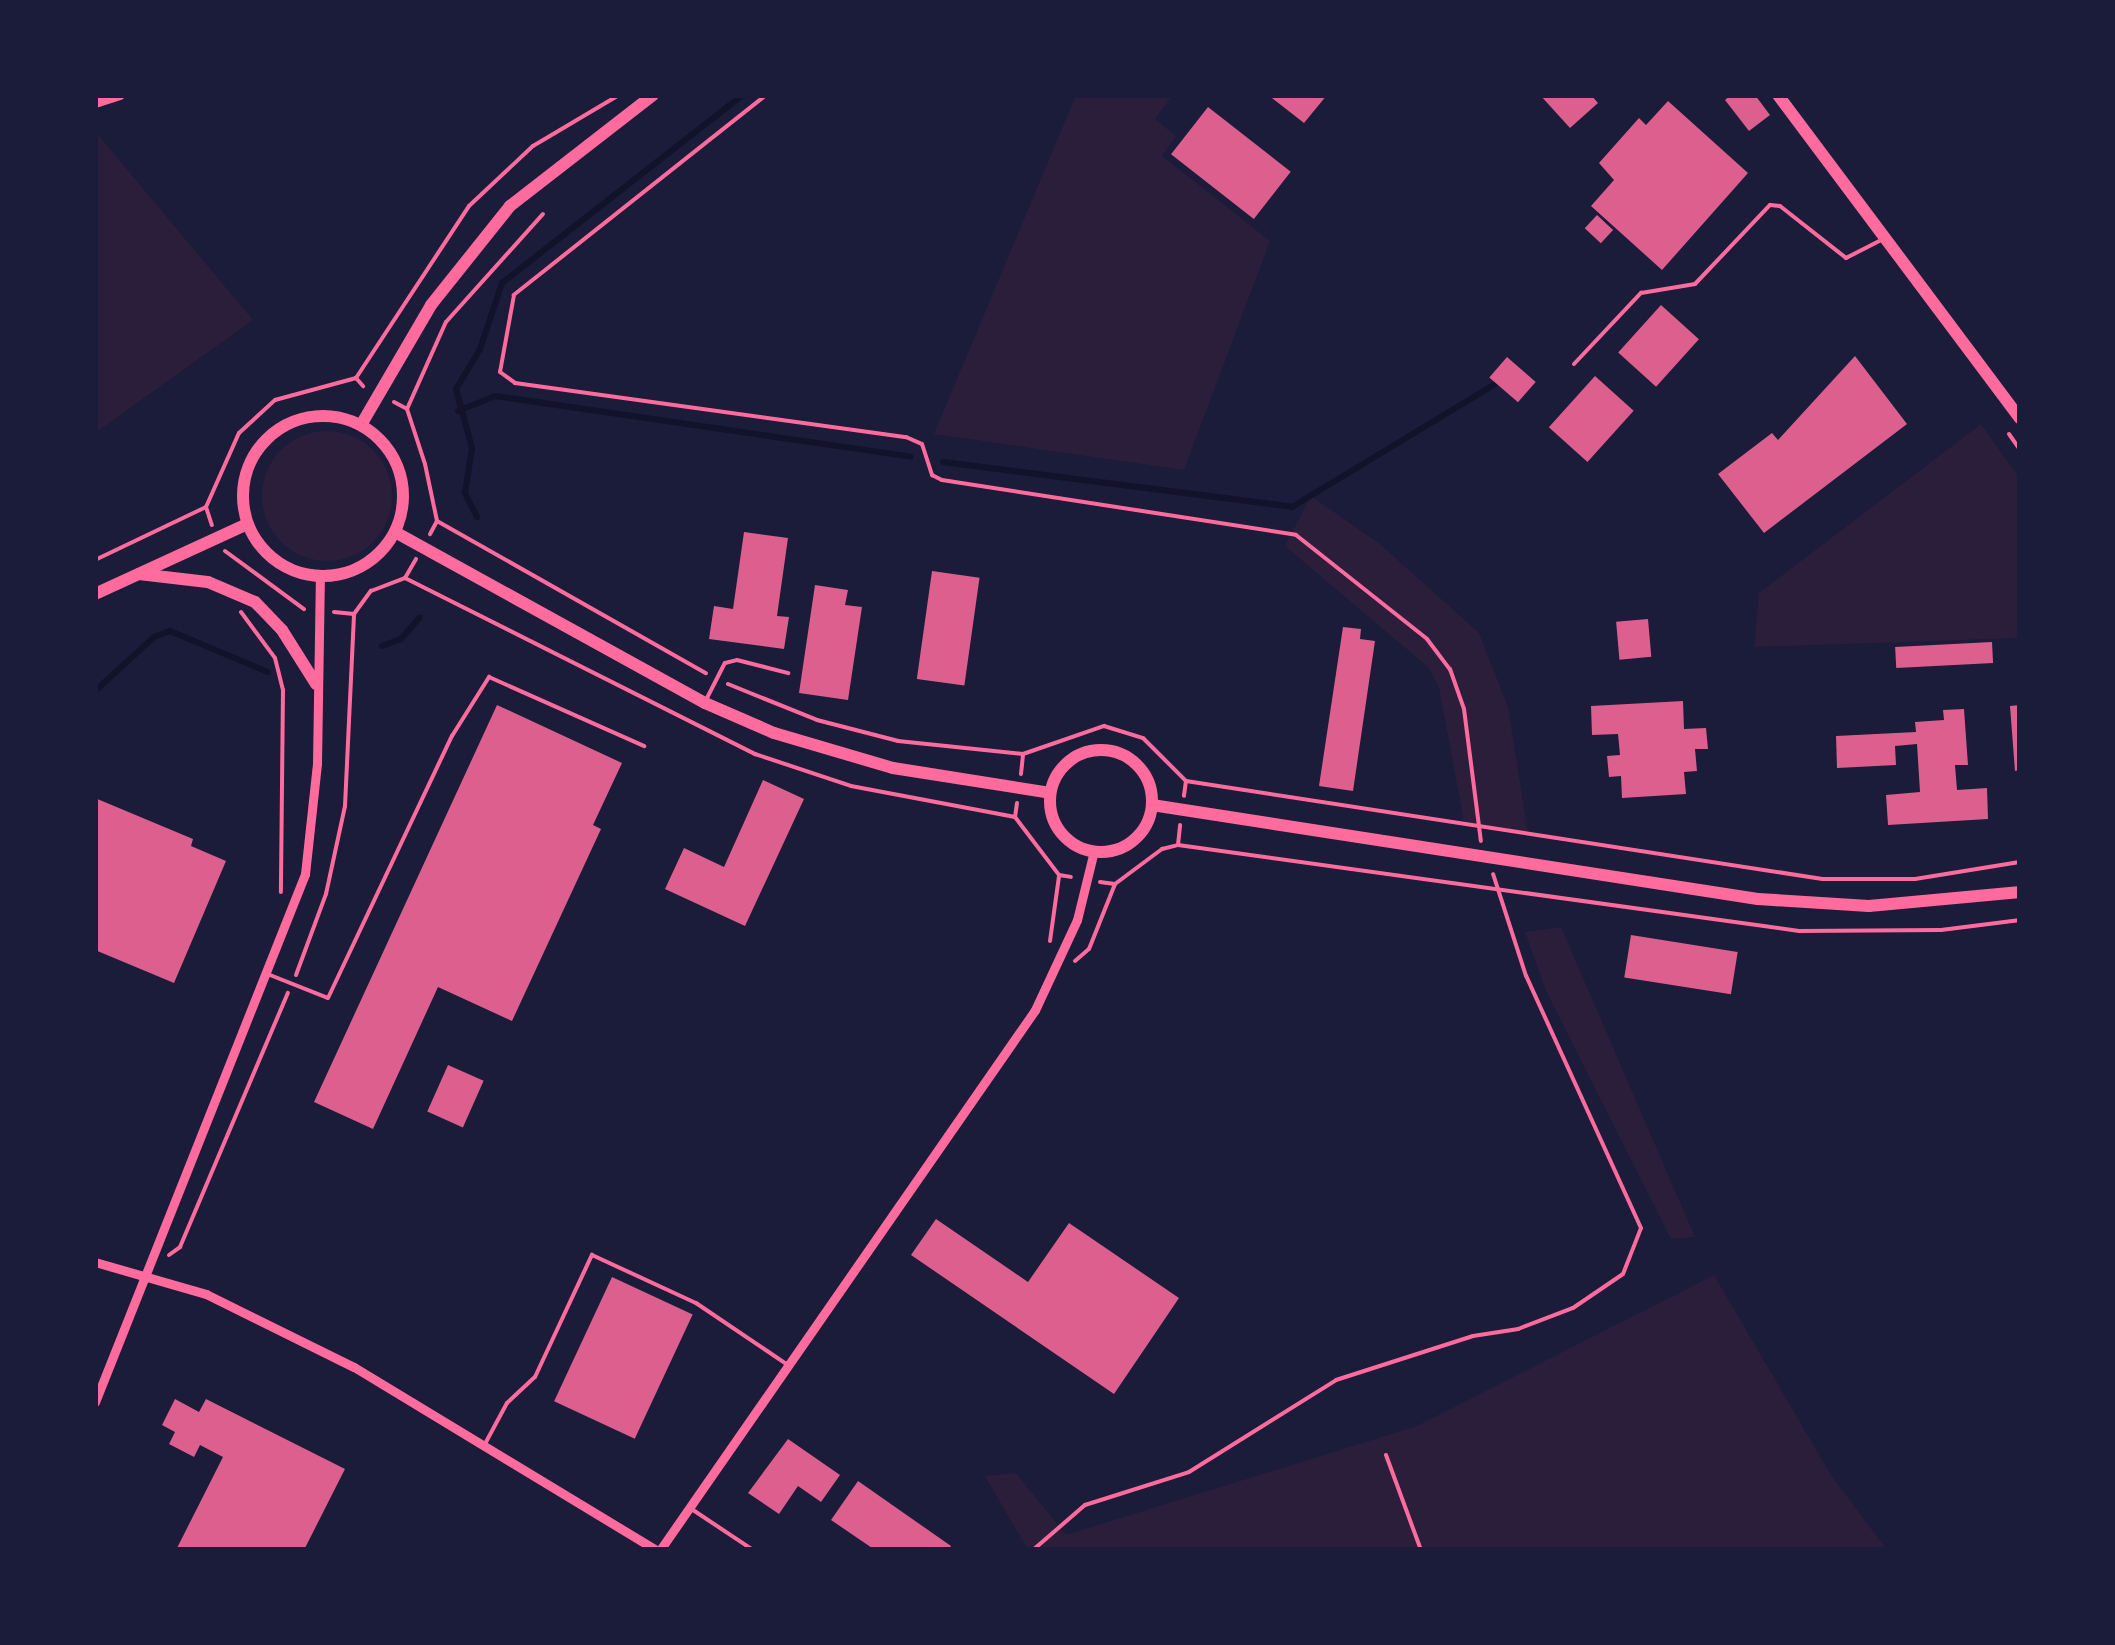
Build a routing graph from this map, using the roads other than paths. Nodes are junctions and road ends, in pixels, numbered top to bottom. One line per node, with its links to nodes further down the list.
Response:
1 (120, 95): 4 (street)
2 (653, 95): 8 (main road)
3 (1778, 95): 5 (main road)
4 (95, 103)
5 (1884, 238): 6 (lane); 7 (main road)
6 (1574, 364)
7 (2020, 419)
8 (361, 425): 9 (main road); 10 (main road)
9 (248, 524): 11 (main road); 12 (main road)
10 (395, 532): 12 (main road); 16 (main road)
11 (139, 574): 13 (main road); 15 (main road)
12 (320, 576): 15 (street)
13 (95, 594)
14 (788, 673): 16 (lane)
15 (316, 684): 22 (street)
16 (705, 702): 18 (main road)
17 (644, 746): 22 (lane)
18 (1050, 794): 19 (main road); 20 (main road)
19 (1152, 805): 20 (main road); 21 (main road)
20 (1094, 851): 25 (street)
21 (2020, 892)
22 (270, 975): 24 (street)
23 (95, 1262): 24 (street)
24 (145, 1273): 26 (street); 27 (street)
25 (788, 1364): 27 (lane); 28 (street)
26 (95, 1402)
27 (486, 1442): 29 (street)
28 (689, 1507): 29 (street); 30 (lane)
29 (658, 1550)
30 (752, 1550)

